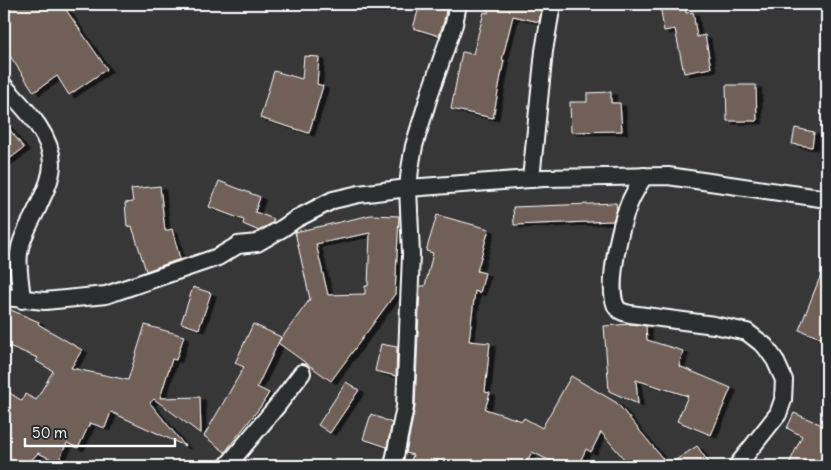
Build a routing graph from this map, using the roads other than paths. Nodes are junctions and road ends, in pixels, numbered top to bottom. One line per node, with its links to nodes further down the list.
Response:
1 (458, 4): 6 (street)
2 (552, 4): 5 (street)
3 (4, 86): 9 (street)
4 (644, 176): 5 (street); 7 (street); 13 (street)
5 (531, 179): 6 (street)
6 (408, 188): 9 (street); 12 (street)
7 (827, 199)
8 (4, 297): 9 (street)
9 (22, 300)
10 (302, 373): 11 (street)
11 (227, 466)
12 (393, 466)
13 (737, 466)

